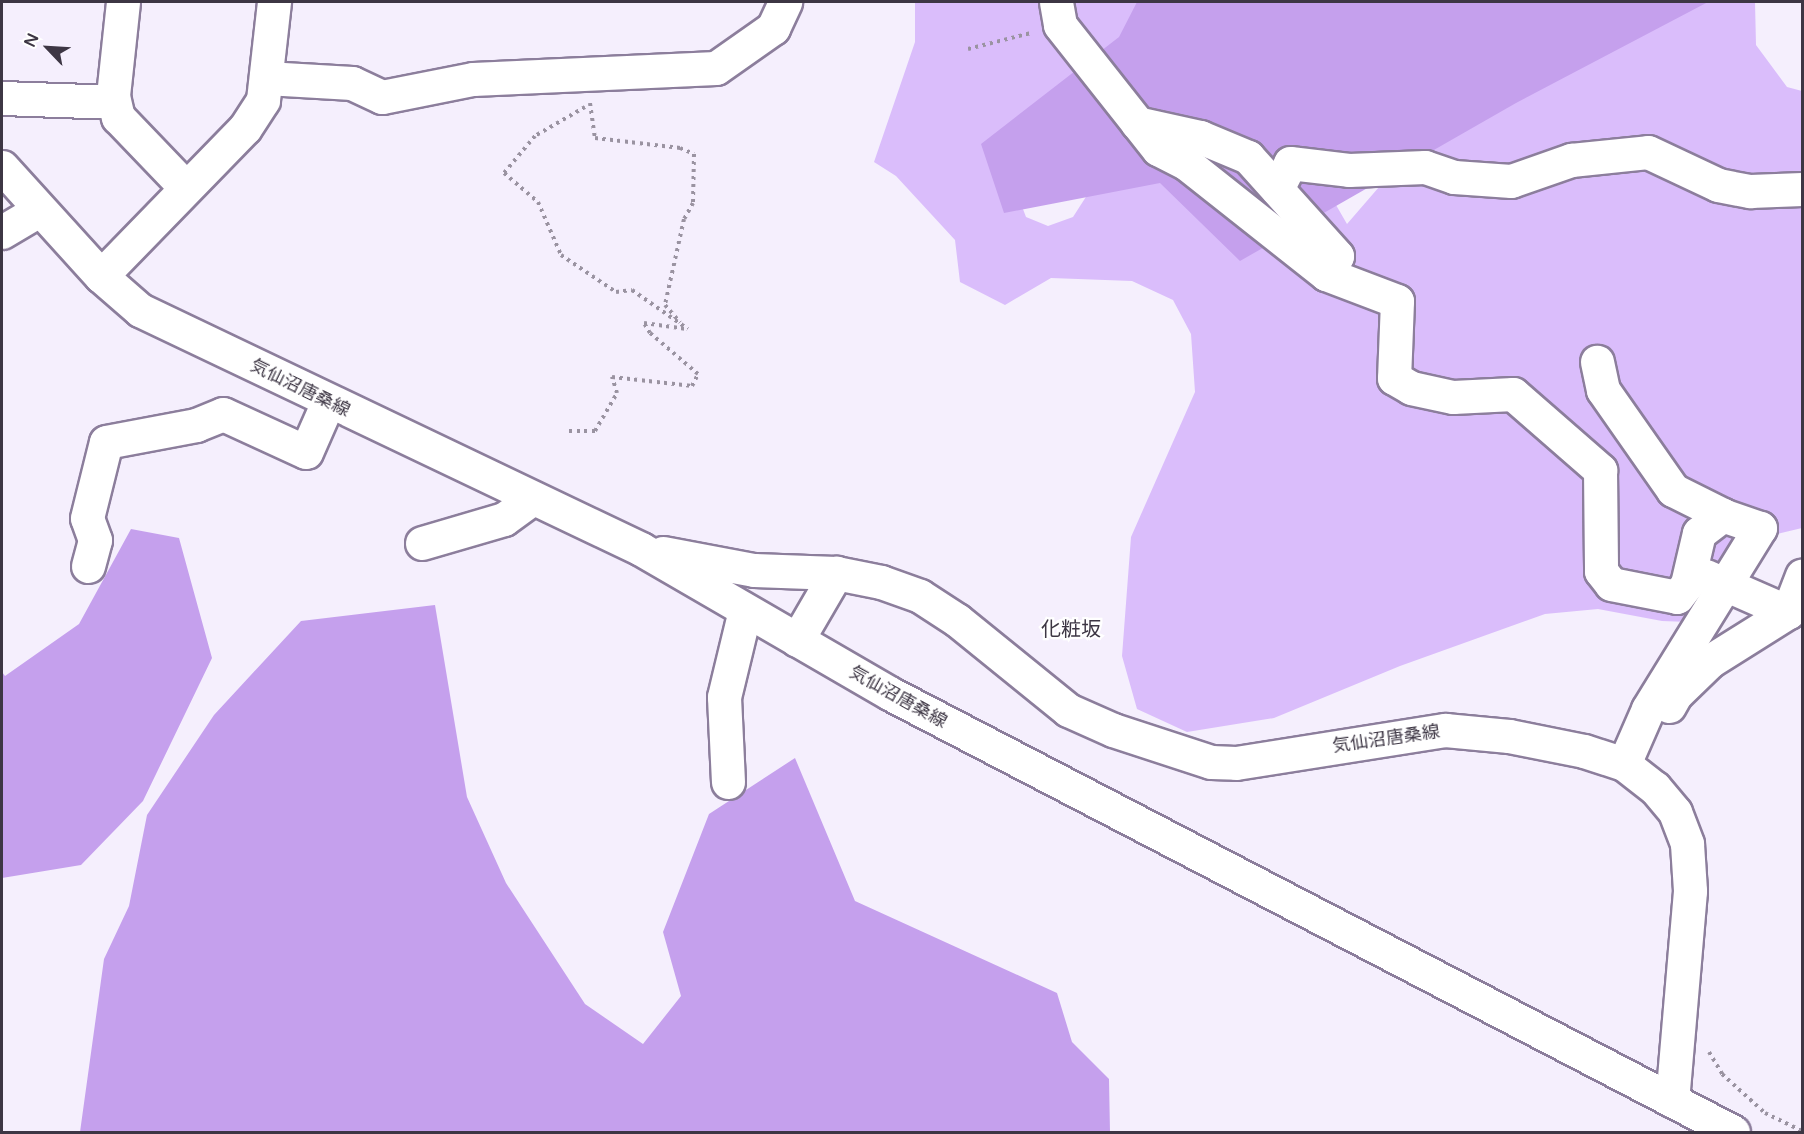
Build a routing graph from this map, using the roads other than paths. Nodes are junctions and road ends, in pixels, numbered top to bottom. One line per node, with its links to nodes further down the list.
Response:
1 (123, 2): 7 (main road)
2 (274, 2): 5 (main road)
3 (785, 2): 5 (main road)
4 (1058, 13): 8 (main road)
5 (266, 78): 10 (main road)
6 (2, 98): 7 (main road)
7 (114, 102): 10 (main road)
8 (1137, 123): 11 (main road); 15 (main road)
9 (2, 167): 13 (main road, 気仙沼唐桑線)
10 (186, 188): 16 (main road)
11 (1277, 189): 12 (main road); 15 (main road)
12 (1803, 189)
13 (39, 210): 14 (main road); 16 (main road, 気仙沼唐桑線)
14 (2, 232)
15 (1326, 274): 24 (main road)
16 (101, 276): 18 (main road, 気仙沼唐桑線)
17 (1597, 362): 20 (main road)
18 (328, 402): 19 (main road, 気仙沼唐桑線); 23 (main road)
19 (532, 499): 21 (main road); 22 (main road, 気仙沼唐桑線)
20 (1724, 515): 24 (main road); 27 (main road)
21 (422, 543)
22 (640, 549): 25 (main road, 気仙沼唐桑線); 28 (main road, 気仙沼唐桑線)
23 (87, 566)
24 (1690, 570): 27 (main road)
25 (836, 573): 30 (main road); 31 (main road, 気仙沼唐桑線)
26 (1803, 576): 29 (main road)
27 (1726, 584): 29 (main road); 31 (main road)
28 (746, 610): 30 (main road, 気仙沼唐桑線); 32 (main road)
29 (1788, 612): 31 (main road)
30 (796, 639): 33 (main road, 気仙沼唐桑線)
31 (1629, 757): 33 (main road, 気仙沼唐桑線)
32 (728, 782)
33 (1672, 1100): 34 (main road, 気仙沼唐桑線)
34 (1733, 1132)

